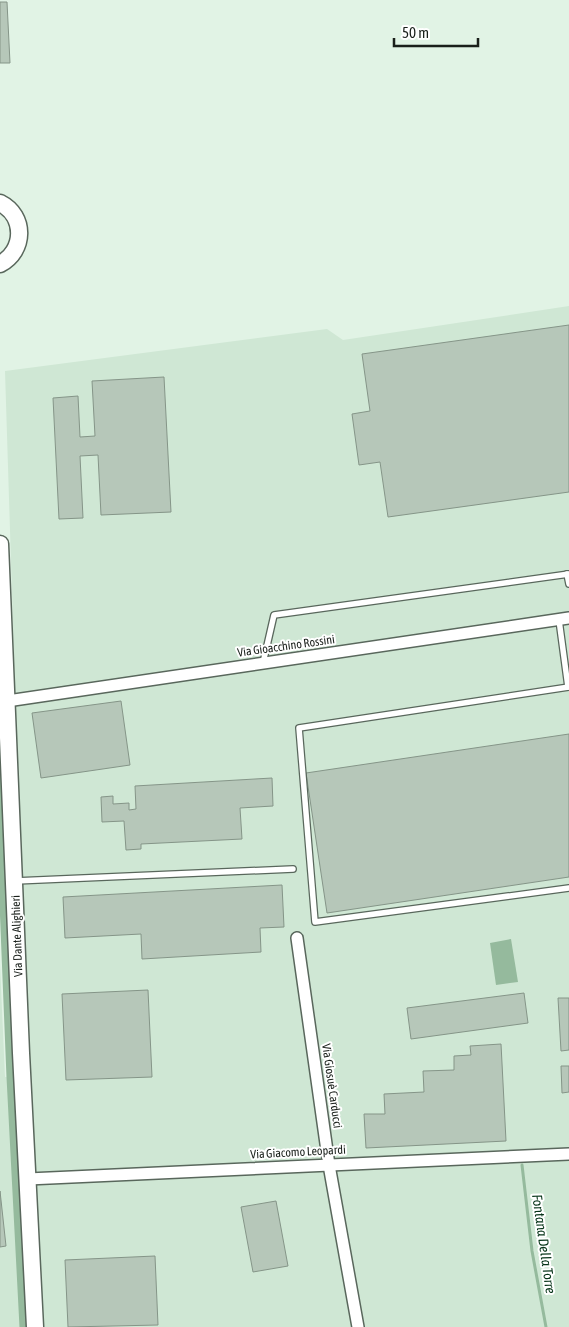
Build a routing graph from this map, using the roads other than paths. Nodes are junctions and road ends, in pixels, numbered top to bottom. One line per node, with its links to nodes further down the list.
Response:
1 (1, 202): 2 (main road)
2 (0, 265)
3 (0, 544): 9 (main road, Via Dante Alighieri)
4 (568, 574): 5 (lane); 7 (lane)
5 (569, 584)
6 (564, 619): 7 (street, Via Gioacchino Rossini); 8 (lane)
7 (263, 664): 9 (street, Via Gioacchino Rossini)
8 (568, 687): 12 (lane)
9 (4, 702): 11 (main road, Via Dante Alighieri)
10 (293, 869): 11 (lane)
11 (15, 882): 16 (main road, Via Dante Alighieri)
12 (569, 888)
13 (297, 938): 15 (street, Via Giosuè Carducci)
14 (569, 1154): 15 (street, Via Giacomo Leopardi)
15 (329, 1165): 16 (street, Via Giacomo Leopardi); 18 (street, Via Giosuè Carducci)
16 (28, 1179): 17 (main road, Via Dante Alighieri)
17 (35, 1327)
18 (358, 1327)

